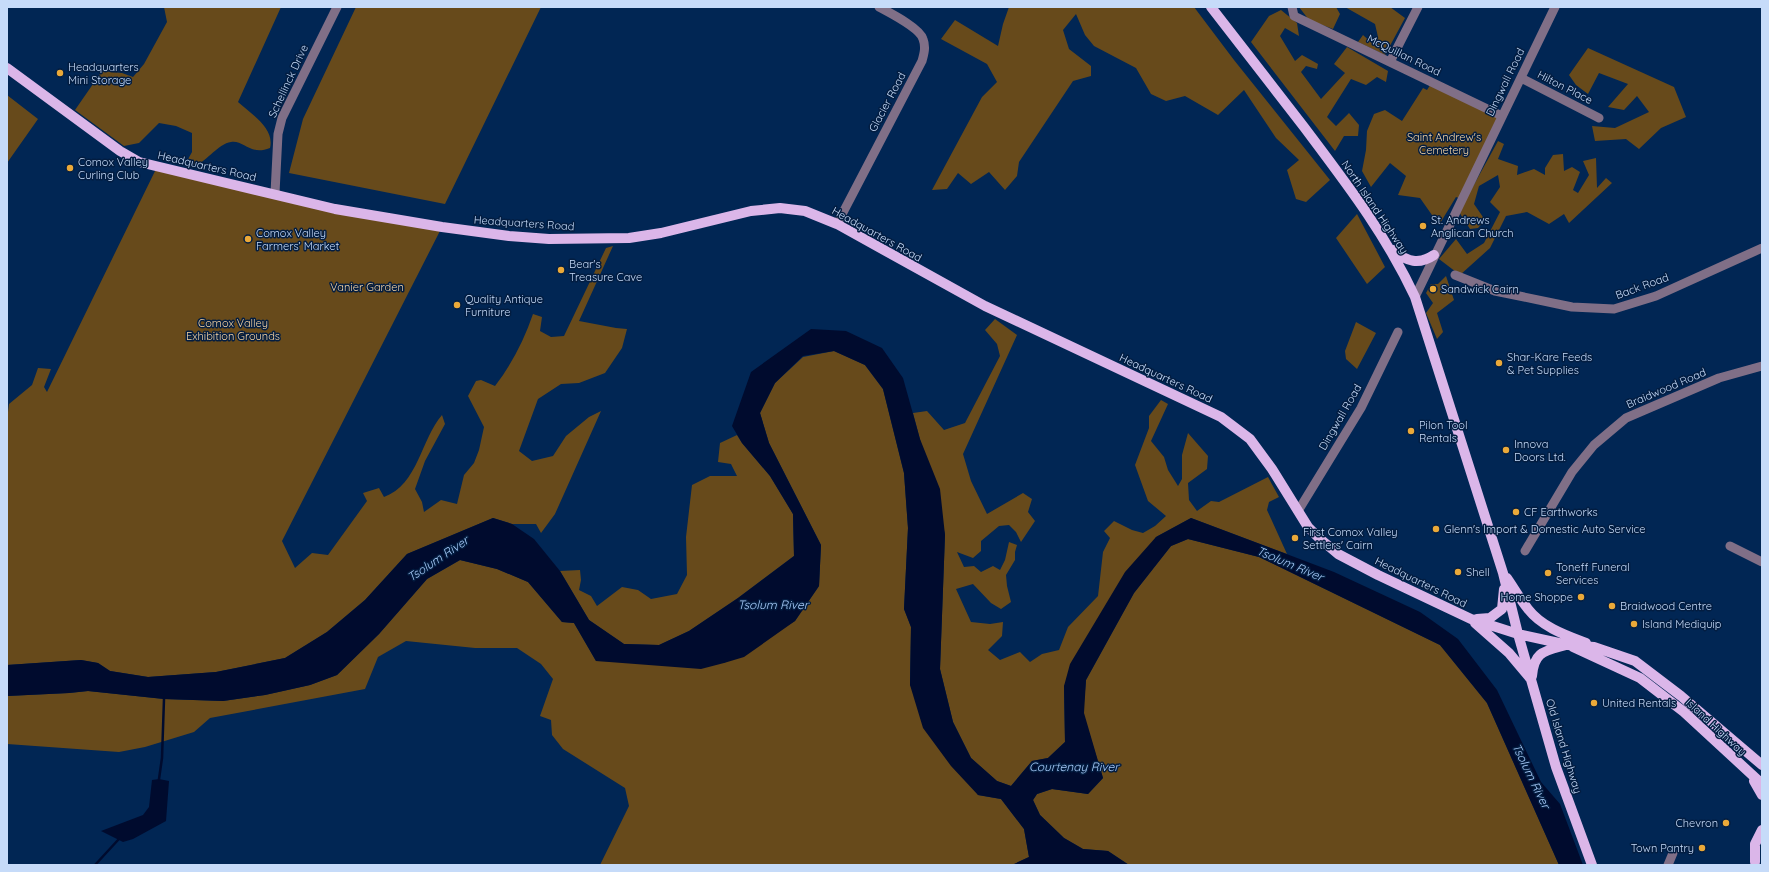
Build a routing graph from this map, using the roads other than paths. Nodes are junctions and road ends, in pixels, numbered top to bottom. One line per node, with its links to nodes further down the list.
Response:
1 (337, 7): 12 (street, Schellinck Drive)
2 (879, 7): 13 (street, Glacier Road)
3 (1211, 7): 14 (main road, North Island Highway)
4 (1418, 7): 7 (street)
5 (1556, 7): 9 (street, Dingwall Road)
6 (1293, 11): 7 (street, McQuillan Road)
7 (1390, 62): 10 (street, McQuillan Road)
8 (7, 68): 12 (main road, Headquarters Road)
9 (1521, 78): 10 (street, Dingwall Road); 11 (street, Hilton Place)
10 (1502, 116): 16 (street, Dingwall Road)
11 (1599, 118)
12 (275, 193): 13 (main road, Headquarters Road)
13 (837, 224): 21 (main road, Headquarters Road)
14 (1389, 246): 16 (main road); 18 (main road, North Island Highway)
15 (1762, 248): 17 (street, Back Road)
16 (1434, 255): 18 (street, Dingwall Road)
17 (1455, 275)
18 (1415, 297): 25 (main road, North Island Highway)
19 (1398, 332): 21 (street, Dingwall Road)
20 (1762, 366): 23 (street, Braidwood Road)
21 (1298, 512): 26 (main road, Headquarters Road)
22 (1730, 546): 24 (street)
23 (1525, 551)
24 (1762, 562)
25 (1503, 573): 26 (main road); 27 (main road, North Island Highway); 29 (main road)
26 (1471, 619): 27 (main road, Headquarters Road); 30 (main road)
27 (1518, 634): 28 (main road, Island Highway); 30 (main road, Old Island Highway)
28 (1568, 645): 29 (main road, Island Highway); 30 (main road); 32 (main road, Island Highway)
29 (1594, 647): 31 (main road, Island Highway)
30 (1531, 680): 38 (main road, Old Island Highway)
31 (1761, 762)
32 (1751, 776): 33 (main road, Island Highway); 34 (main road)
33 (1762, 784)
34 (1762, 795)
35 (1762, 830): 37 (main road)
36 (1673, 853): 39 (street)
37 (1757, 861)
38 (1592, 865)
39 (1668, 865)

